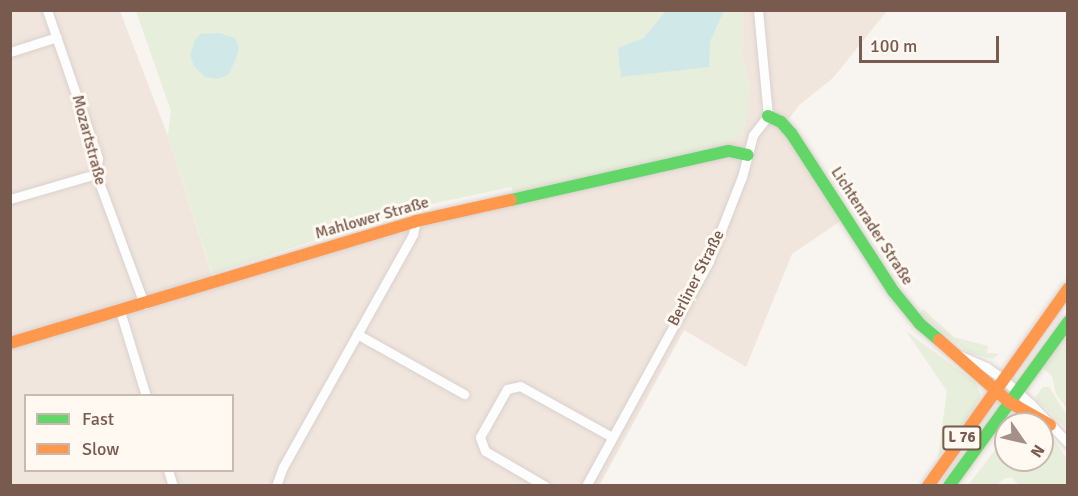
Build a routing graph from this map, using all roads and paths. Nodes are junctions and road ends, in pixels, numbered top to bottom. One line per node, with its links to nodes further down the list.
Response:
1 (47, 10): 3 (street, Mozartstraße)
2 (759, 10): 5 (street)
3 (57, 37): 4 (street); 7 (street, Mozartstraße)
4 (10, 52)
5 (768, 116): 6 (street, Berliner Straße); 16 (street, Lichtenrader Straße)
6 (748, 155): 9 (street, Mahlower Straße); 26 (street, Berliner Straße)
7 (96, 174): 8 (street); 11 (street, Mozartstraße)
8 (10, 199)
9 (416, 221): 11 (street, Mahlower Straße); 14 (street)
10 (1068, 289): 17 (street, L 76)
11 (144, 304): 12 (street, Mahlower Straße)
12 (120, 311): 15 (street, Mahlower Straße); 20 (street)
13 (1068, 322): 19 (street, L 76)
14 (357, 334): 21 (street); 28 (street)
15 (10, 343)
16 (952, 352): 17 (street, Lichtenrader Straße); 18 (street, Lichtenrader Straße)
17 (1003, 379): 18 (street, L 76); 19 (street, Lichtenrader Straße)
18 (995, 390): 22 (street, Lichtenrader Straße); 31 (street, L 76)
19 (1017, 391): 22 (street, L 76); 24 (street, Lichtenrader Straße)
20 (145, 394)
21 (464, 394)
22 (1009, 402): 23 (street, Lichtenrader Straße); 32 (street, L 76)
23 (1027, 412)
24 (1037, 412)
25 (1054, 429): 27 (street, Lichtenrader Straße)
26 (612, 437): 29 (street); 30 (street, Berliner Straße)
27 (1068, 443)
28 (276, 486)
29 (545, 486)
30 (586, 486)
31 (928, 486)
32 (949, 486)

